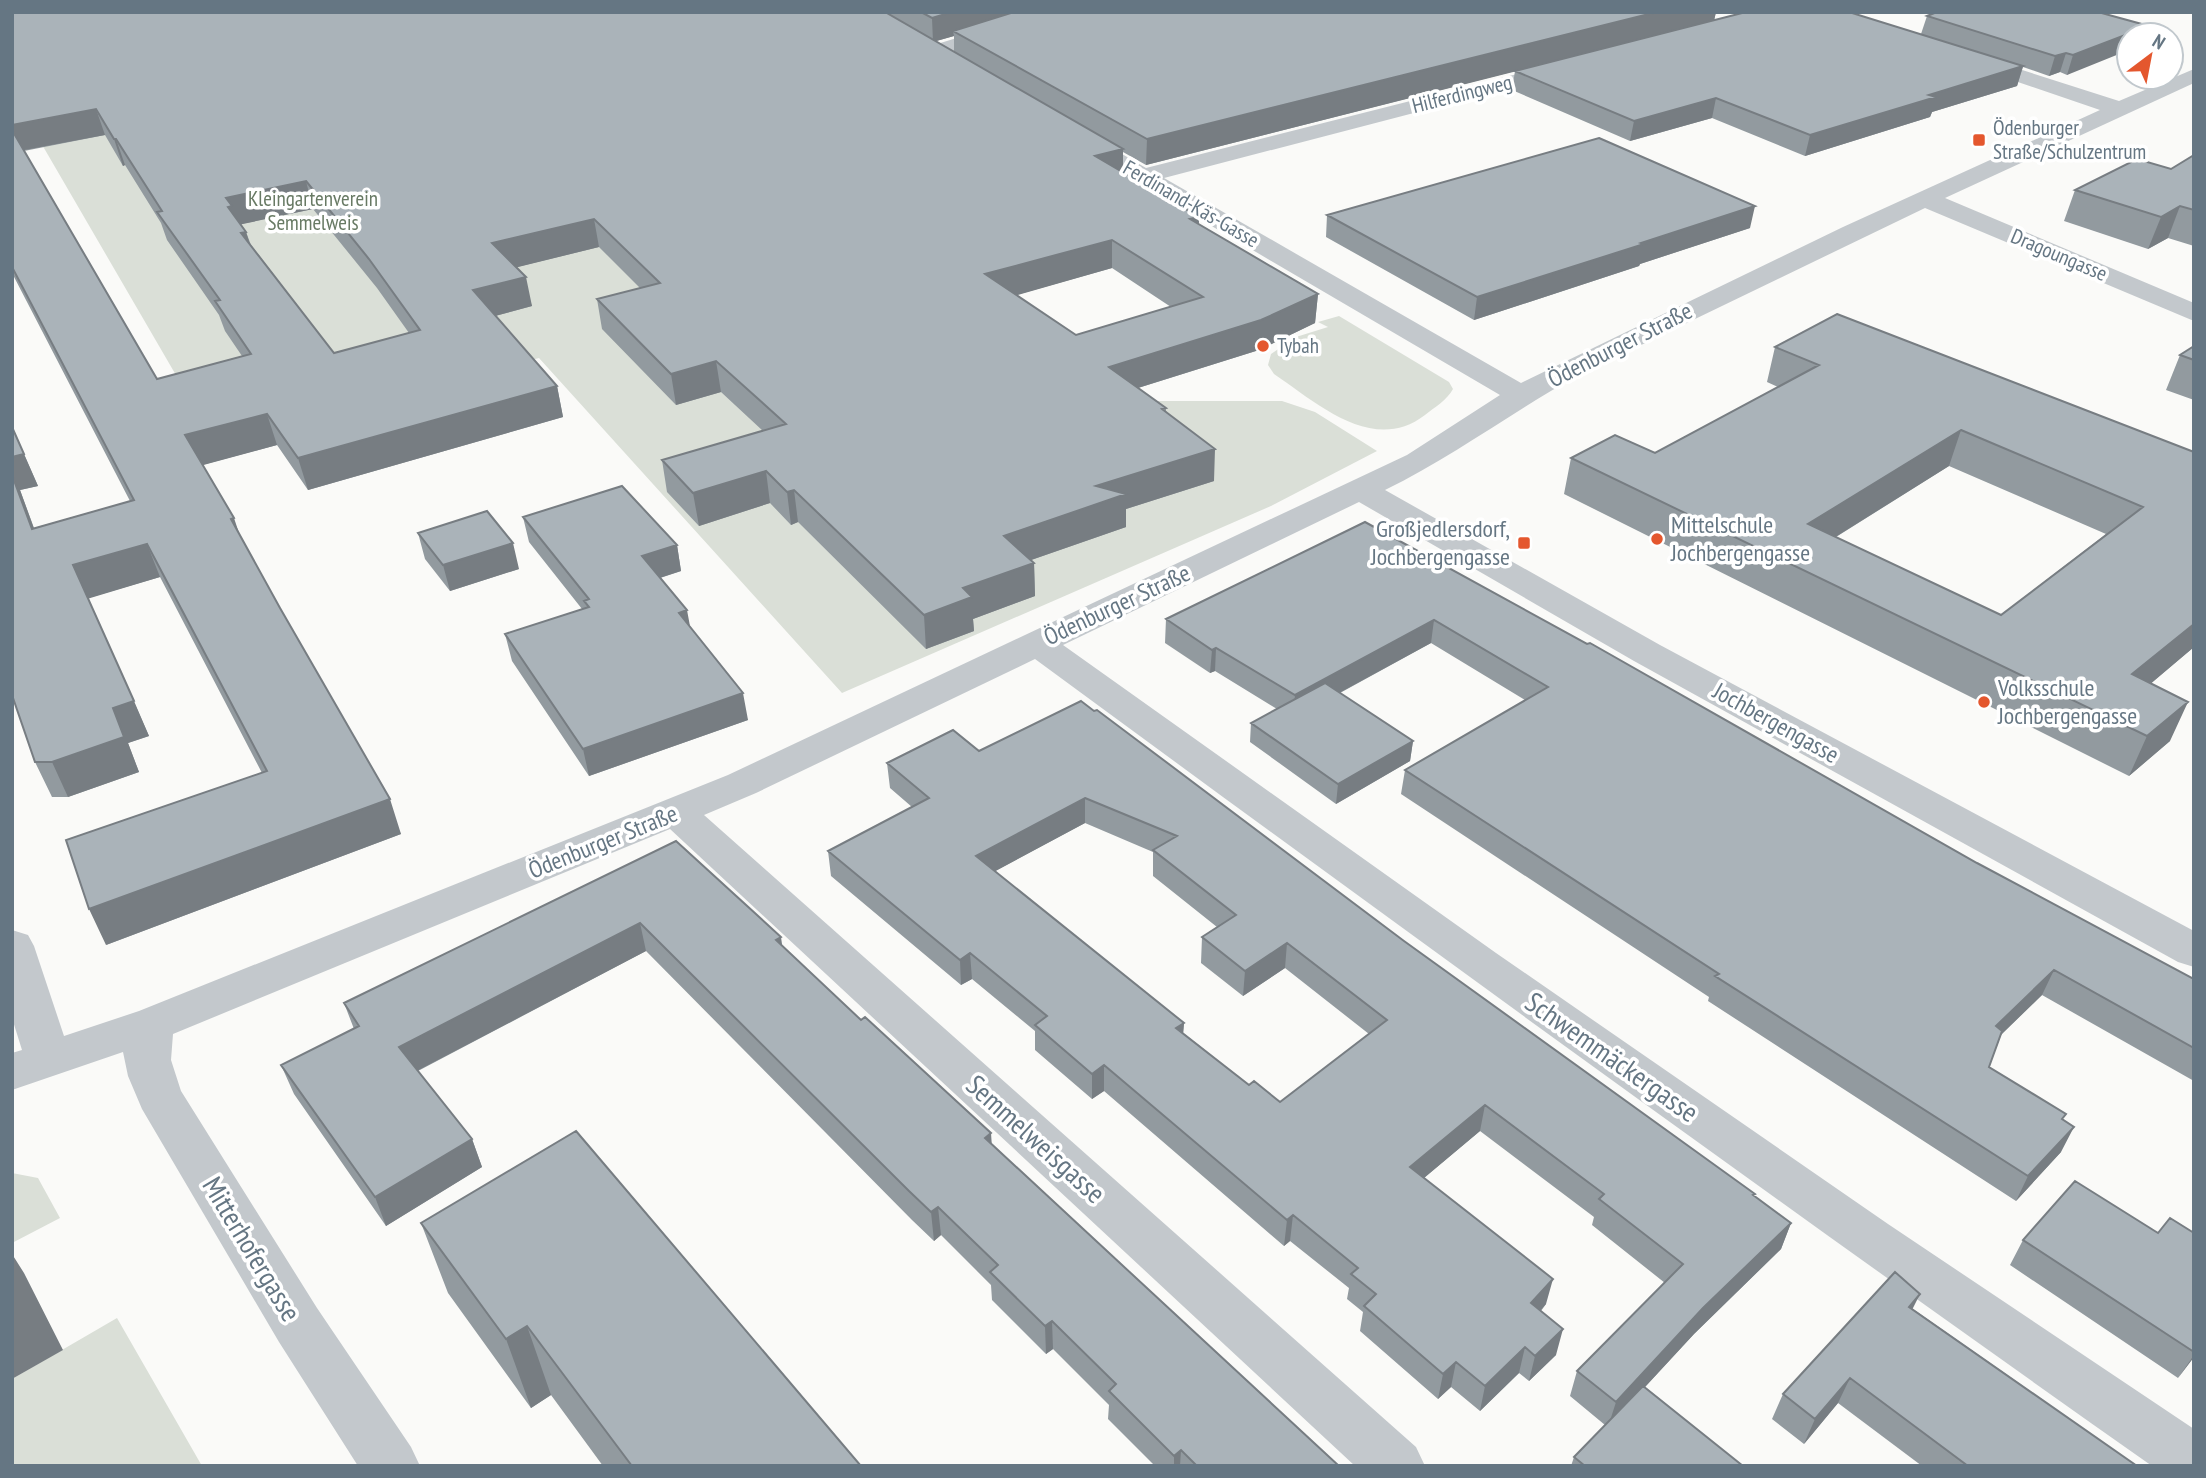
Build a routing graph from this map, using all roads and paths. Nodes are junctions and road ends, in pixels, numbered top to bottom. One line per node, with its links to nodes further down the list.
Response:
1 (1064, 12): 4 (street)
2 (1947, 52): 6 (street)
3 (1586, 62): 8 (street, Hilferdingweg)
4 (957, 67)
5 (2194, 75): 6 (street, Ödenburger Straße)
6 (2120, 109): 9 (street, Ödenburger Straße)
7 (1063, 129): 8 (street, Ferdinand-Käs-Gasse)
8 (1142, 176): 11 (street, Ferdinand-Käs-Gasse)
9 (1924, 198): 10 (street, Dragoungasse); 11 (street, Ödenburger Straße)
10 (2194, 313)
11 (1521, 396): 12 (street, Ödenburger Straße)
12 (1361, 490): 13 (street, Ödenburger Straße); 16 (street, Jochbergengasse)
13 (1037, 643): 14 (street, Ödenburger Straße); 19 (street, Schwemmäckergasse)
14 (676, 813): 17 (street, Ödenburger Straße); 21 (street, Semmelweisgasse)
15 (12, 946): 18 (street)
16 (2194, 951)
17 (155, 1023): 18 (street, Ödenburger Straße); 20 (street, Mitterhofergasse)
18 (30, 1065)
19 (2194, 1462)
20 (391, 1466)
21 (1396, 1466)

